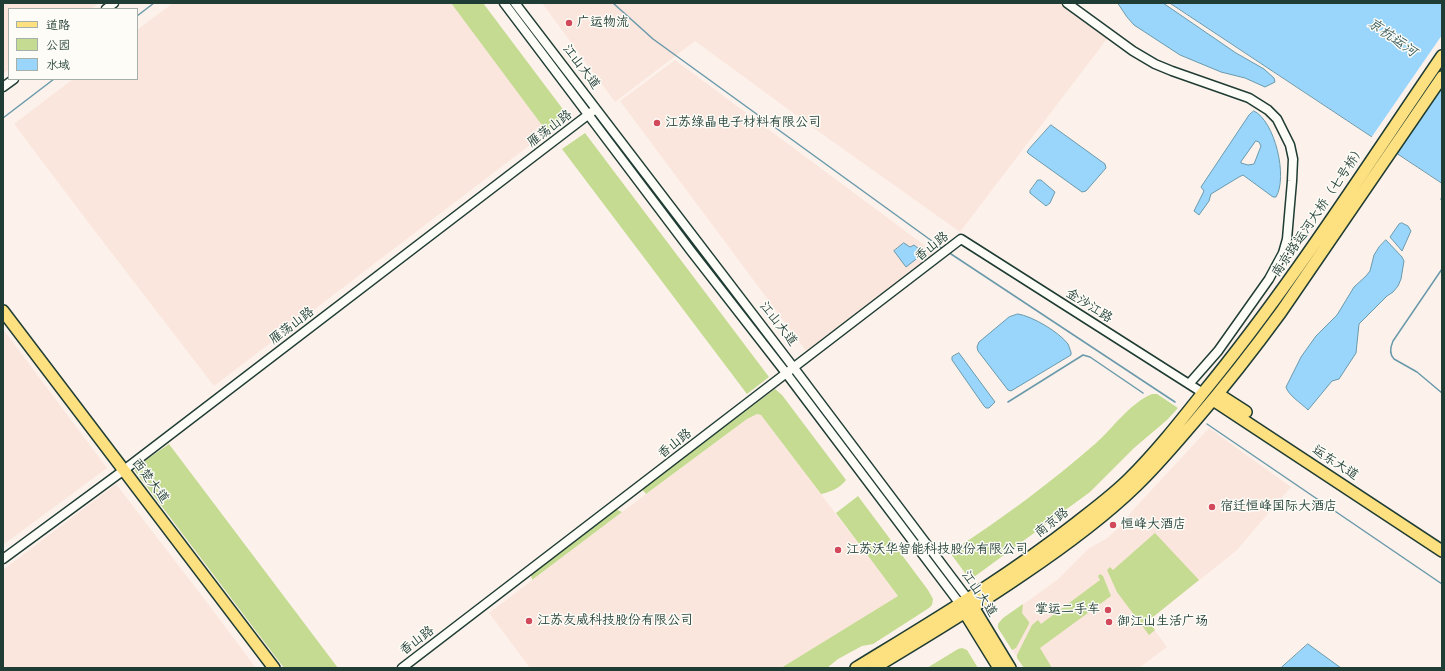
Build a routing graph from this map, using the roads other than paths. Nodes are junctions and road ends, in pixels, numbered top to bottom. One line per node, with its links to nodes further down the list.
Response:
1 (504, 3): 8 (street, 江山大道)
2 (515, 3): 8 (street, 江山大道)
3 (1067, 3): 14 (street)
4 (1442, 56): 13 (main road, 南京路运河大桥（七号桥）)
5 (1442, 77): 15 (main road, 南京路运河大桥（七号桥）)
6 (13, 80): 7 (street)
7 (3, 87)
8 (592, 112): 11 (street, 江山大道); 12 (street, 江山大道); 18 (street, 雁荡山路)
9 (961, 239): 11 (street, 香山路); 14 (street, 金沙江路)
10 (3, 310): 18 (main road, 西楚大道)
11 (794, 368): 12 (street, 香山路); 22 (street, 江山大道)
12 (786, 374): 22 (street, 江山大道); 24 (street, 香山路)
13 (1215, 379): 16 (main road, 南京路)
14 (1189, 384): 16 (street, 金沙江路)
15 (1225, 384): 17 (main road, 南京路)
16 (1203, 393): 22 (main road, 南京路)
17 (1215, 397): 19 (main road, 运东大道); 20 (main road, 运东大道); 22 (main road, 南京路)
18 (124, 470): 21 (street, 雁荡山路); 23 (main road, 西楚大道)
19 (1442, 544)
20 (1442, 551)
21 (3, 559)
22 (966, 606): 25 (main road, 南京路); 26 (main road, 南京路); 27 (main road, 江山大道); 28 (main road, 江山大道)
23 (274, 668)
24 (402, 668)
25 (856, 668)
26 (874, 668)
27 (999, 668)
28 (1010, 668)

